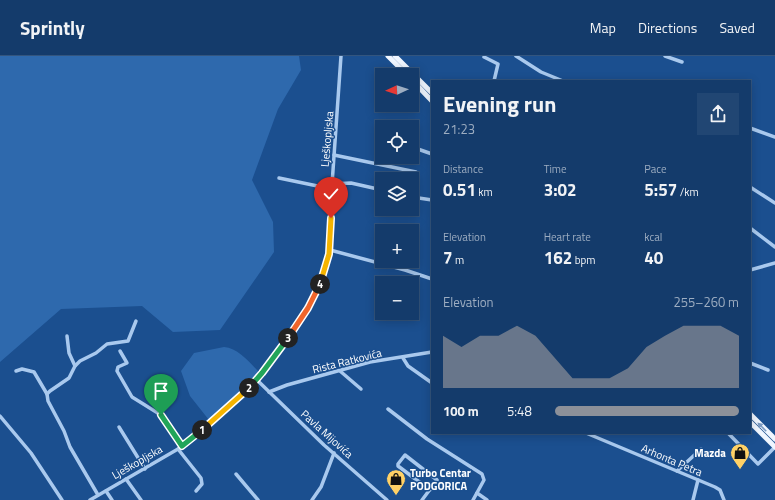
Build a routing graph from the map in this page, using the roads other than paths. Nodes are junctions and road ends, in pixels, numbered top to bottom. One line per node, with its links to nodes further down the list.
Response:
1 (341, 56): 18 (street, Lješkopljska)
2 (388, 56): 8 (main road)
3 (395, 56): 12 (main road)
4 (516, 56): 10 (street)
5 (666, 56): 7 (street)
6 (484, 57): 9 (street)
7 (682, 62)
8 (400, 68)
9 (494, 80)
10 (561, 80)
11 (419, 87): 13 (main road)
12 (431, 93)
13 (431, 100)
14 (751, 128): 15 (street)
15 (775, 137)
16 (419, 149): 17 (street)
17 (431, 154)
18 (334, 155): 19 (street); 21 (street, Lješkopljska)
19 (416, 172)
20 (279, 178): 21 (street)
21 (332, 186): 22 (street); 29 (street, Lješkopljska)
22 (375, 188)
23 (751, 188): 26 (street)
24 (419, 198): 25 (street)
25 (431, 200)
26 (775, 203)
27 (751, 229): 28 (street)
28 (775, 247)
29 (330, 250): 32 (street); 43 (street, Lješkopljska)
30 (775, 263): 31 (street)
31 (751, 270)
32 (431, 279)
33 (136, 321): 39 (street)
34 (67, 336): 39 (street)
35 (120, 351): 56 (street)
36 (431, 352): 37 (street, Rista Ratkovića)
37 (403, 358): 42 (street, Rista Ratkovića); 44 (street)
38 (751, 363): 40 (street)
39 (75, 366): 47 (street)
40 (768, 370)
41 (16, 371): 47 (street)
42 (340, 371): 45 (street); 46 (street, Rista Ratkovića)
43 (256, 380): 46 (street, Pavla Mijovića); 56 (street, Lješkopljska)
44 (431, 382)
45 (361, 389)
46 (269, 392): 60 (street, Pavla Mijovića)
47 (48, 394): 70 (street)
48 (388, 409): 69 (street)
49 (751, 415): 55 (main road, one-way to 49)
50 (0, 416): 71 (street)
51 (751, 423): 57 (main road)
52 (119, 427): 61 (street)
53 (588, 434): 62 (street, Arhonta Petra)
54 (729, 434): 57 (street)
55 (775, 439)
56 (182, 446): 58 (street, Lješkopljska)
57 (775, 447)
58 (178, 448): 61 (street, Lješkopljska); 68 (street)
59 (701, 449): 62 (street)
60 (334, 453): 76 (street); 77 (street, Pavla Mijovića)
61 (145, 469): 64 (street, Lješkopljska)
62 (677, 471): 65 (street, Arhonta Petra)
63 (236, 474): 75 (street)
64 (126, 479): 67 (street, Lješkopljska); 74 (street)
65 (698, 480): 81 (street); 82 (street, Arhonta Petra)
66 (430, 490): 66 (street); 78 (street)
67 (106, 491): 70 (street, Lješkopljska); 73 (street)
68 (196, 491)
69 (477, 493): 79 (street); 80 (street)
70 (98, 495): 72 (street, Lješkopljska)
71 (62, 500)
72 (90, 500)
73 (112, 500)
74 (141, 500)
75 (258, 500)
76 (312, 500)
77 (387, 500)
78 (422, 500)
79 (473, 500)
80 (487, 500)
81 (693, 500)
82 (724, 500)

